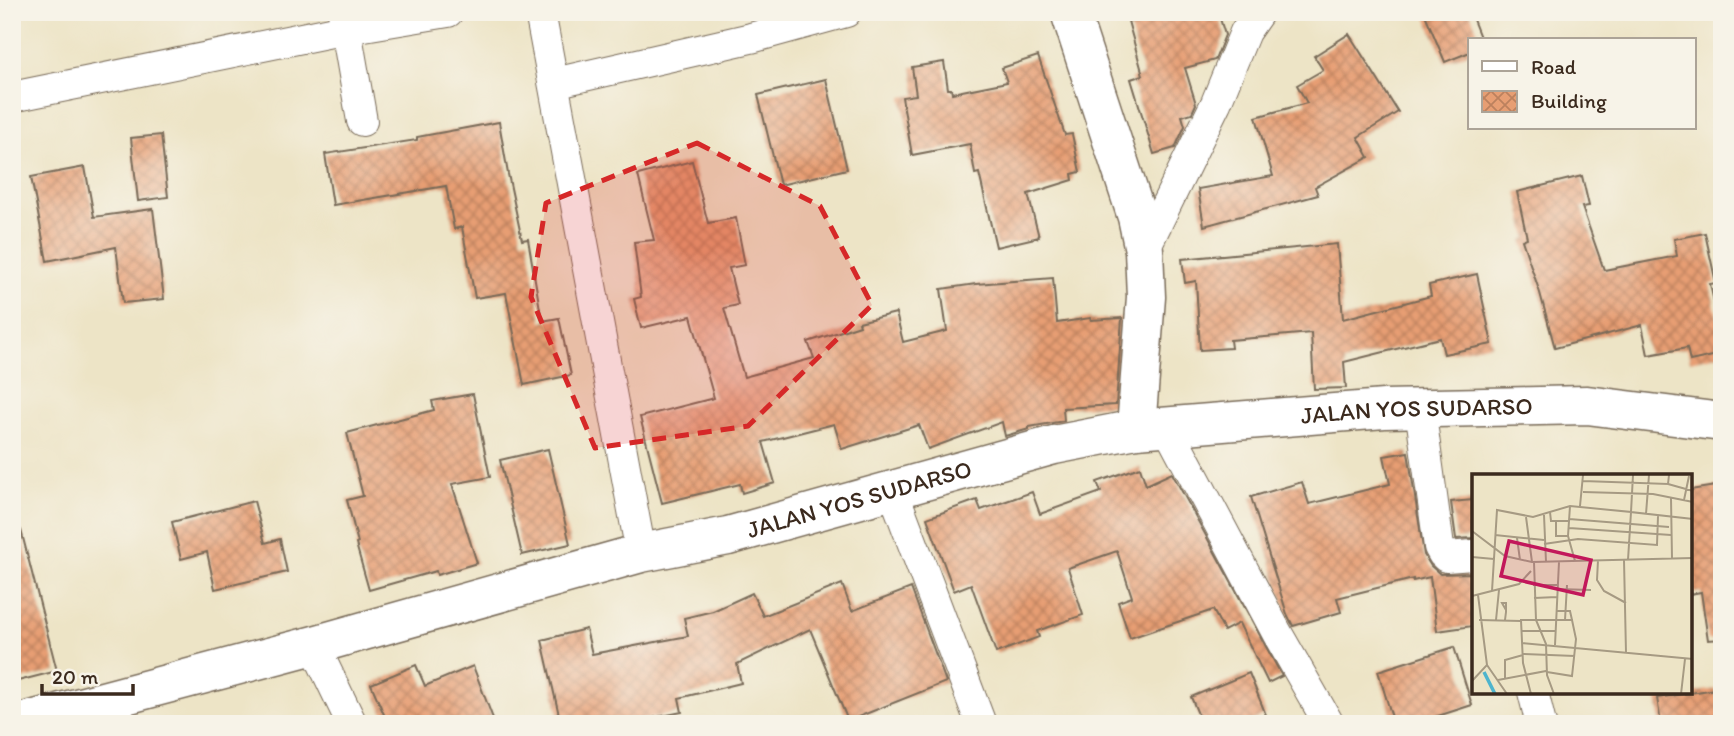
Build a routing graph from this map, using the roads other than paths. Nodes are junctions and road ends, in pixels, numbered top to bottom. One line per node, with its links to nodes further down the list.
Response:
1 (448, 12): 6 (street)
2 (540, 12): 7 (street)
3 (846, 12): 7 (street)
4 (1070, 12): 10 (main road)
5 (1259, 12): 10 (street)
6 (345, 21): 8 (street); 9 (street)
7 (554, 83): 15 (street)
8 (12, 97)
9 (362, 121)
10 (1144, 250): 13 (main road)
11 (1420, 408): 12 (main road, JALAN YOS SUDARSO); 13 (main road, JALAN YOS SUDARSO); 16 (street)
12 (1722, 422)
13 (1152, 427): 14 (main road, JALAN YOS SUDARSO); 22 (street)
14 (893, 491): 15 (main road, JALAN YOS SUDARSO); 21 (street)
15 (641, 553): 17 (main road, JALAN YOS SUDARSO)
16 (1472, 555)
17 (314, 645): 19 (main road, JALAN YOS SUDARSO); 20 (street)
18 (1534, 694): 23 (street)
19 (16, 724)
20 (352, 724)
21 (981, 724)
22 (1329, 724)
23 (1541, 724)

